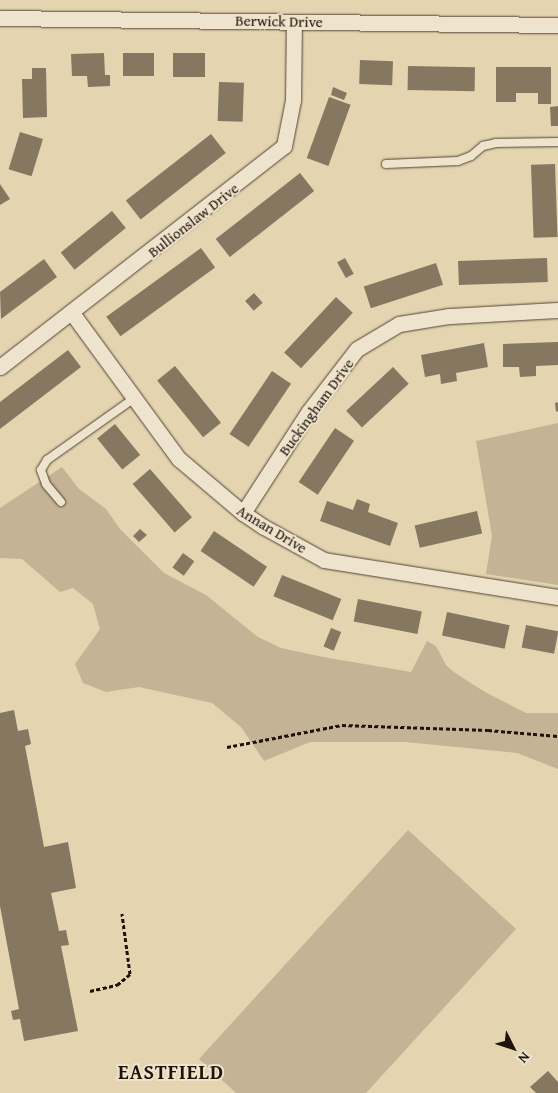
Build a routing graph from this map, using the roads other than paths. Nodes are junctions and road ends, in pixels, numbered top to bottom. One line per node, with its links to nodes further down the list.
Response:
1 (0, 18): 2 (street, Berwick Drive)
2 (294, 22): 3 (street, Berwick Drive); 7 (street, Bullionslaw Drive)
3 (558, 25)
4 (558, 142): 5 (lane)
5 (386, 164)
6 (558, 310): 11 (street, Buckingham Drive)
7 (72, 313): 8 (street, Bullionslaw Drive); 9 (street, Annan Drive)
8 (0, 367)
9 (132, 399): 10 (lane); 11 (street, Annan Drive)
10 (61, 502)
11 (242, 513): 12 (street, Annan Drive)
12 (558, 597)

